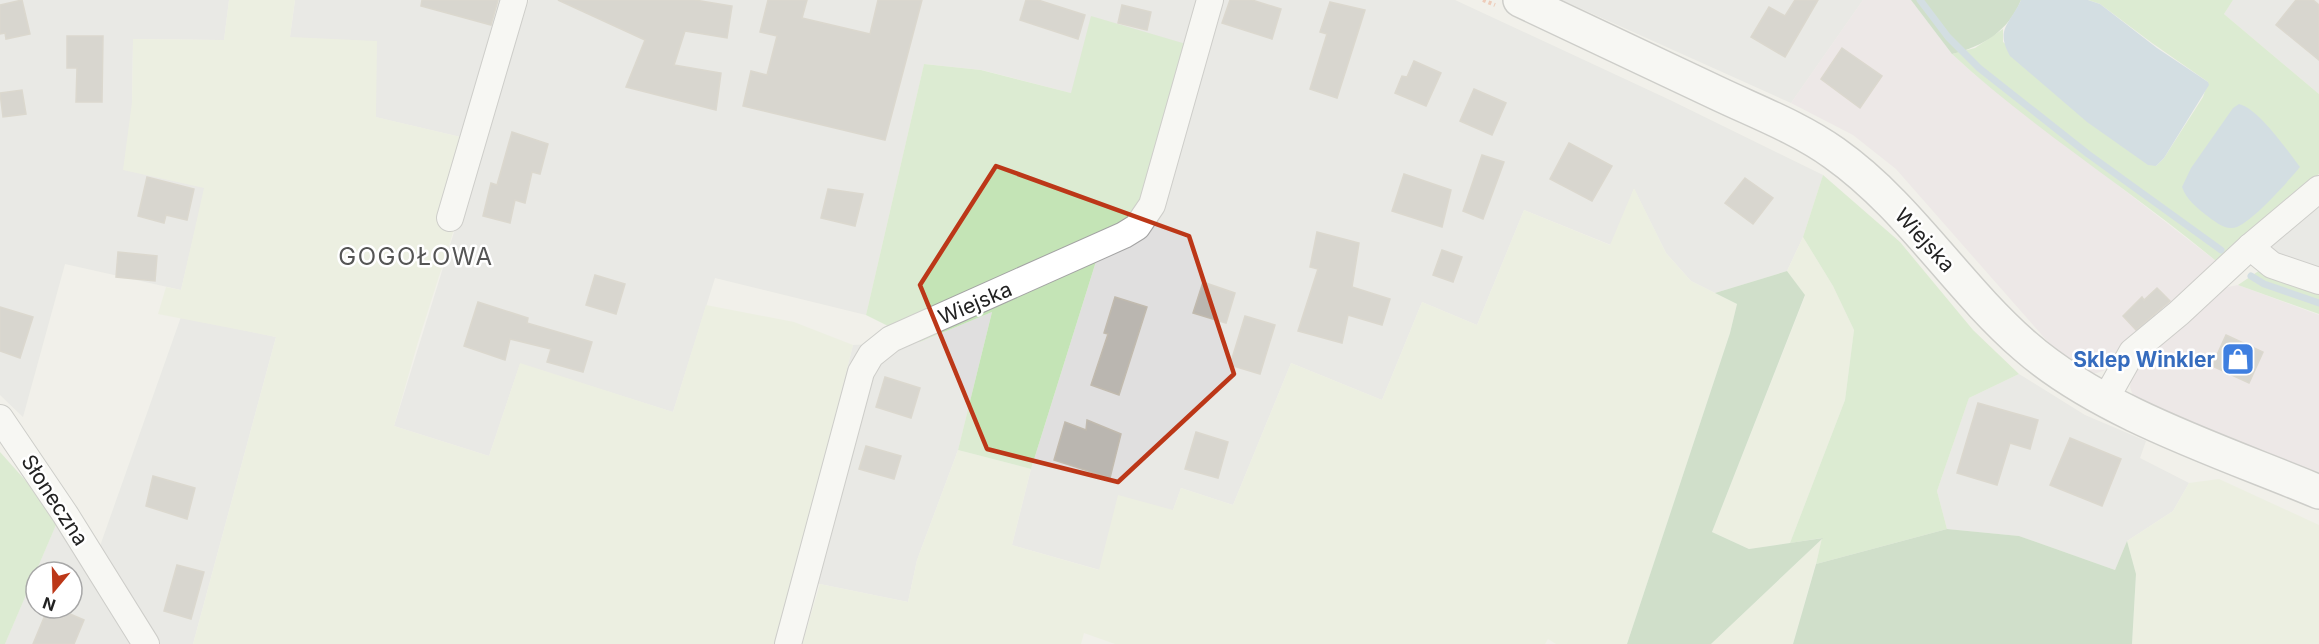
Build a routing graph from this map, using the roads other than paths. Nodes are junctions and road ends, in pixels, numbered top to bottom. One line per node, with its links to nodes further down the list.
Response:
1 (513, 0): 5 (street)
2 (1210, 0): 12 (street, Wiejska)
3 (1520, 0): 8 (street, Wiejska)
4 (2319, 189): 6 (street)
5 (450, 218)
6 (2250, 247): 7 (street); 8 (street)
7 (2319, 281)
8 (2105, 400): 10 (street, Wiejska)
9 (0, 418): 11 (street, Słoneczna)
10 (2319, 492)
11 (146, 644)
12 (788, 644)

